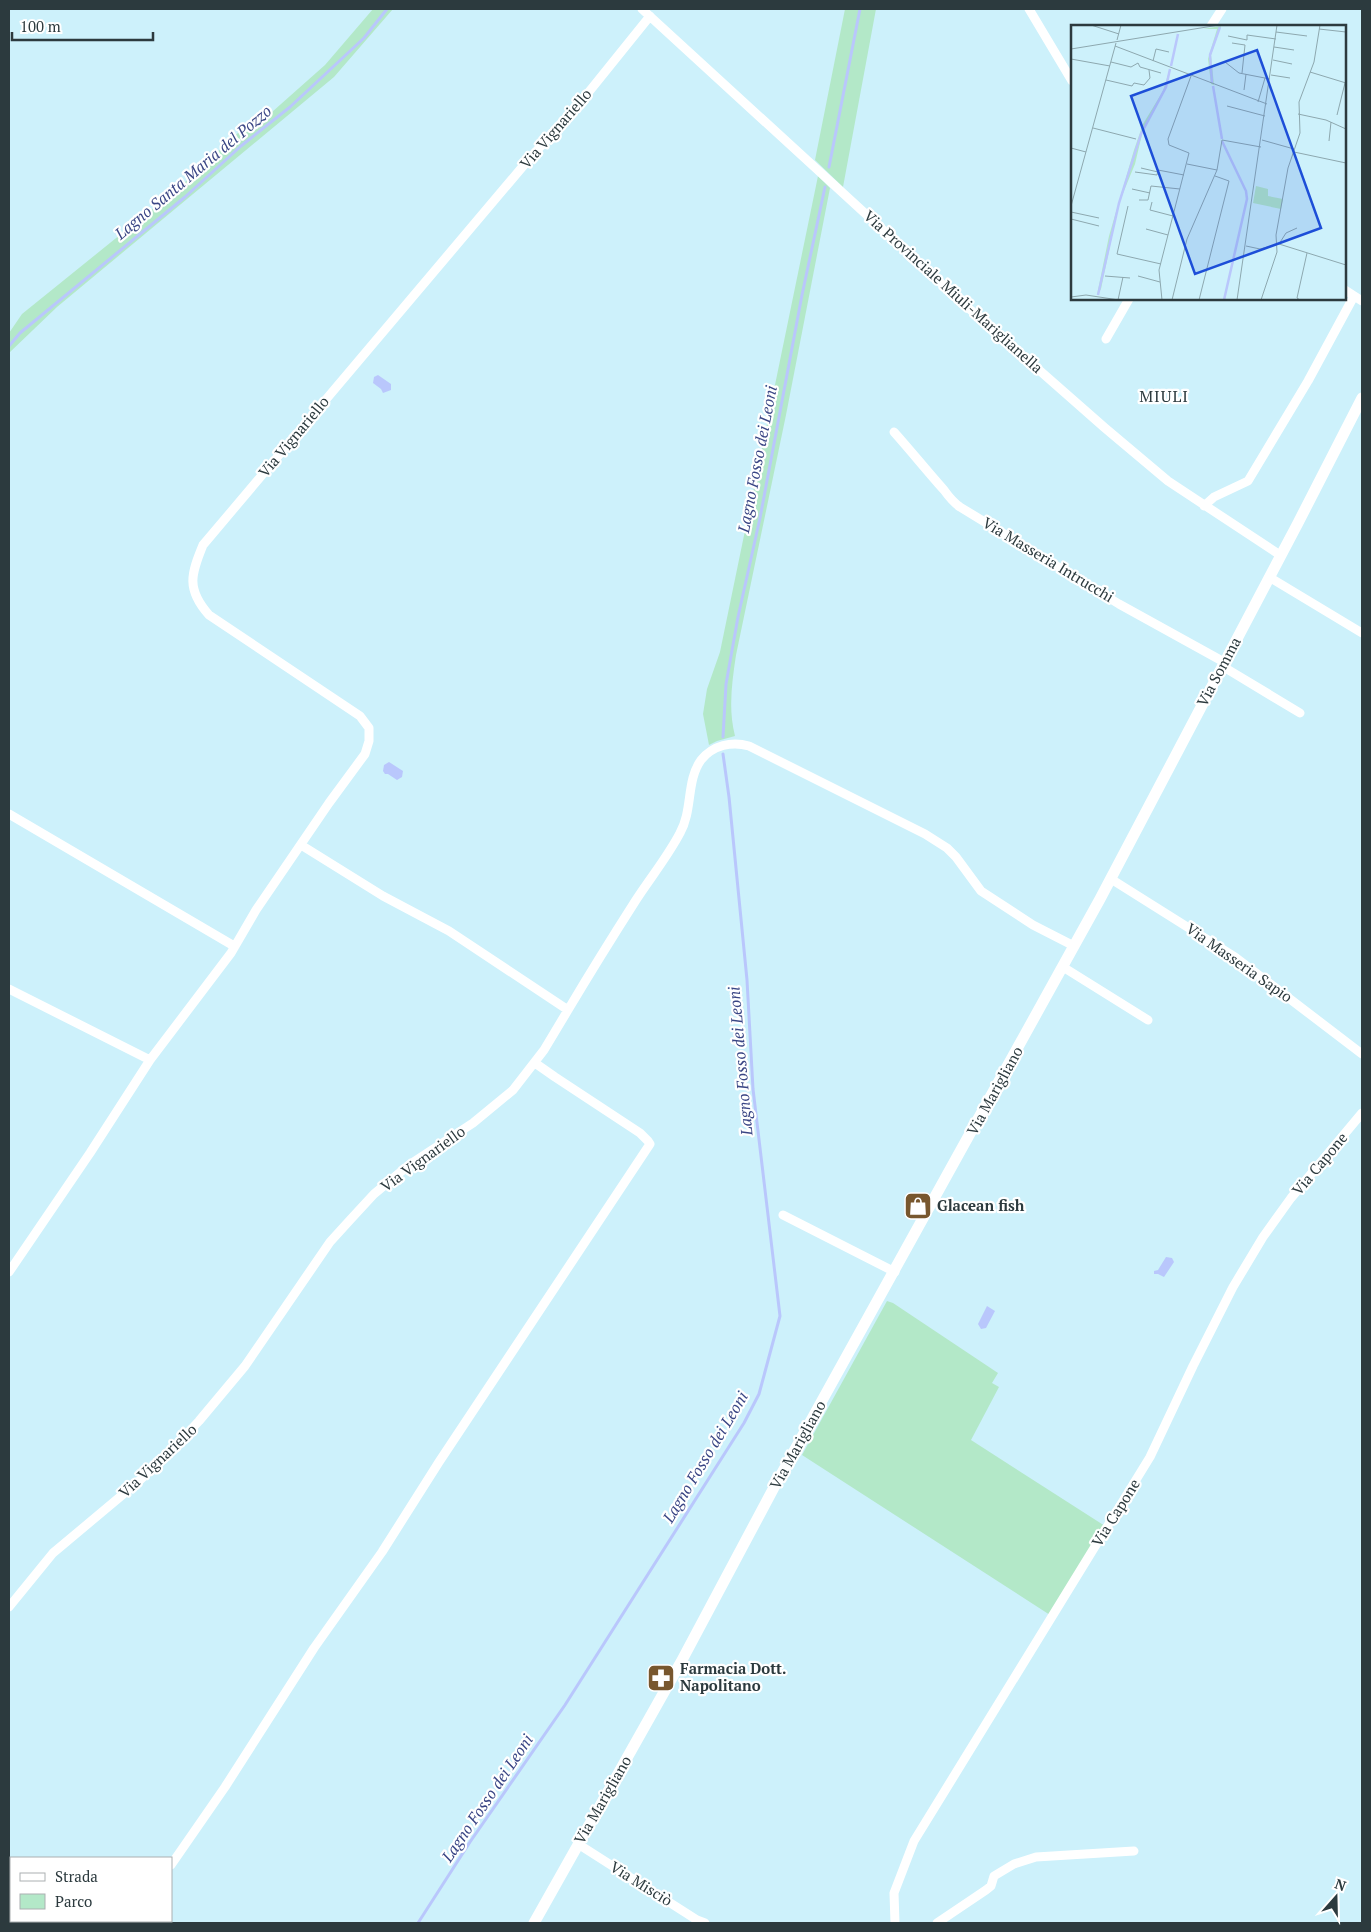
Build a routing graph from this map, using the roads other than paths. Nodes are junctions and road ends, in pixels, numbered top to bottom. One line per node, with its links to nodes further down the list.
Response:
1 (642, 9): 4 (street, Via Provinciale Miuli-Mariglianella)
2 (1029, 9): 6 (street)
3 (1222, 9): 5 (street)
4 (650, 16): 13 (street, Via Provinciale Miuli-Mariglianella); 20 (street, Via Vignariello)
5 (1212, 25)
6 (1071, 79)
7 (1346, 291): 8 (street)
8 (1358, 298): 13 (street)
9 (1128, 300): 10 (street)
10 (1106, 339)
11 (1362, 398): 14 (street, Via Somma)
12 (894, 432): 17 (street, Via Masseria Intrucchi)
13 (1204, 506): 14 (street, Via Provinciale Miuli-Mariglianella)
14 (1280, 555): 15 (street, Via Somma)
15 (1269, 577): 16 (street); 17 (street, Via Somma)
16 (1362, 633)
17 (1223, 664): 18 (street, Via Masseria Intrucchi); 21 (street, Via Somma)
18 (1300, 713)
19 (9, 814): 22 (street)
20 (301, 845): 22 (street, Via Vignariello); 26 (street)
21 (1111, 879): 23 (street, Via Somma); 28 (street, Via Masseria Sapio)
22 (234, 946): 29 (street, Via Vignariello)
23 (1074, 946): 24 (street, Via Marigliano); 26 (street, Via Vignariello)
24 (1063, 967): 27 (street); 34 (street, Via Marigliano)
25 (9, 989): 29 (street)
26 (568, 1010): 30 (street, Via Vignariello)
27 (1148, 1020)
28 (1362, 1054)
29 (150, 1060): 33 (street, Via Vignariello)
30 (535, 1062): 35 (street, Via Vignariello); 38 (street)
31 (1362, 1113): 41 (street, Via Capone)
32 (782, 1215): 34 (street)
33 (9, 1272)
34 (894, 1272): 36 (street, Via Marigliano)
35 (9, 1608)
36 (578, 1844): 39 (street, Via Marigliano); 40 (street, Via Misciò)
37 (1134, 1850): 42 (street)
38 (172, 1865)
39 (534, 1923)
40 (705, 1923)
41 (895, 1923)
42 (937, 1923)

